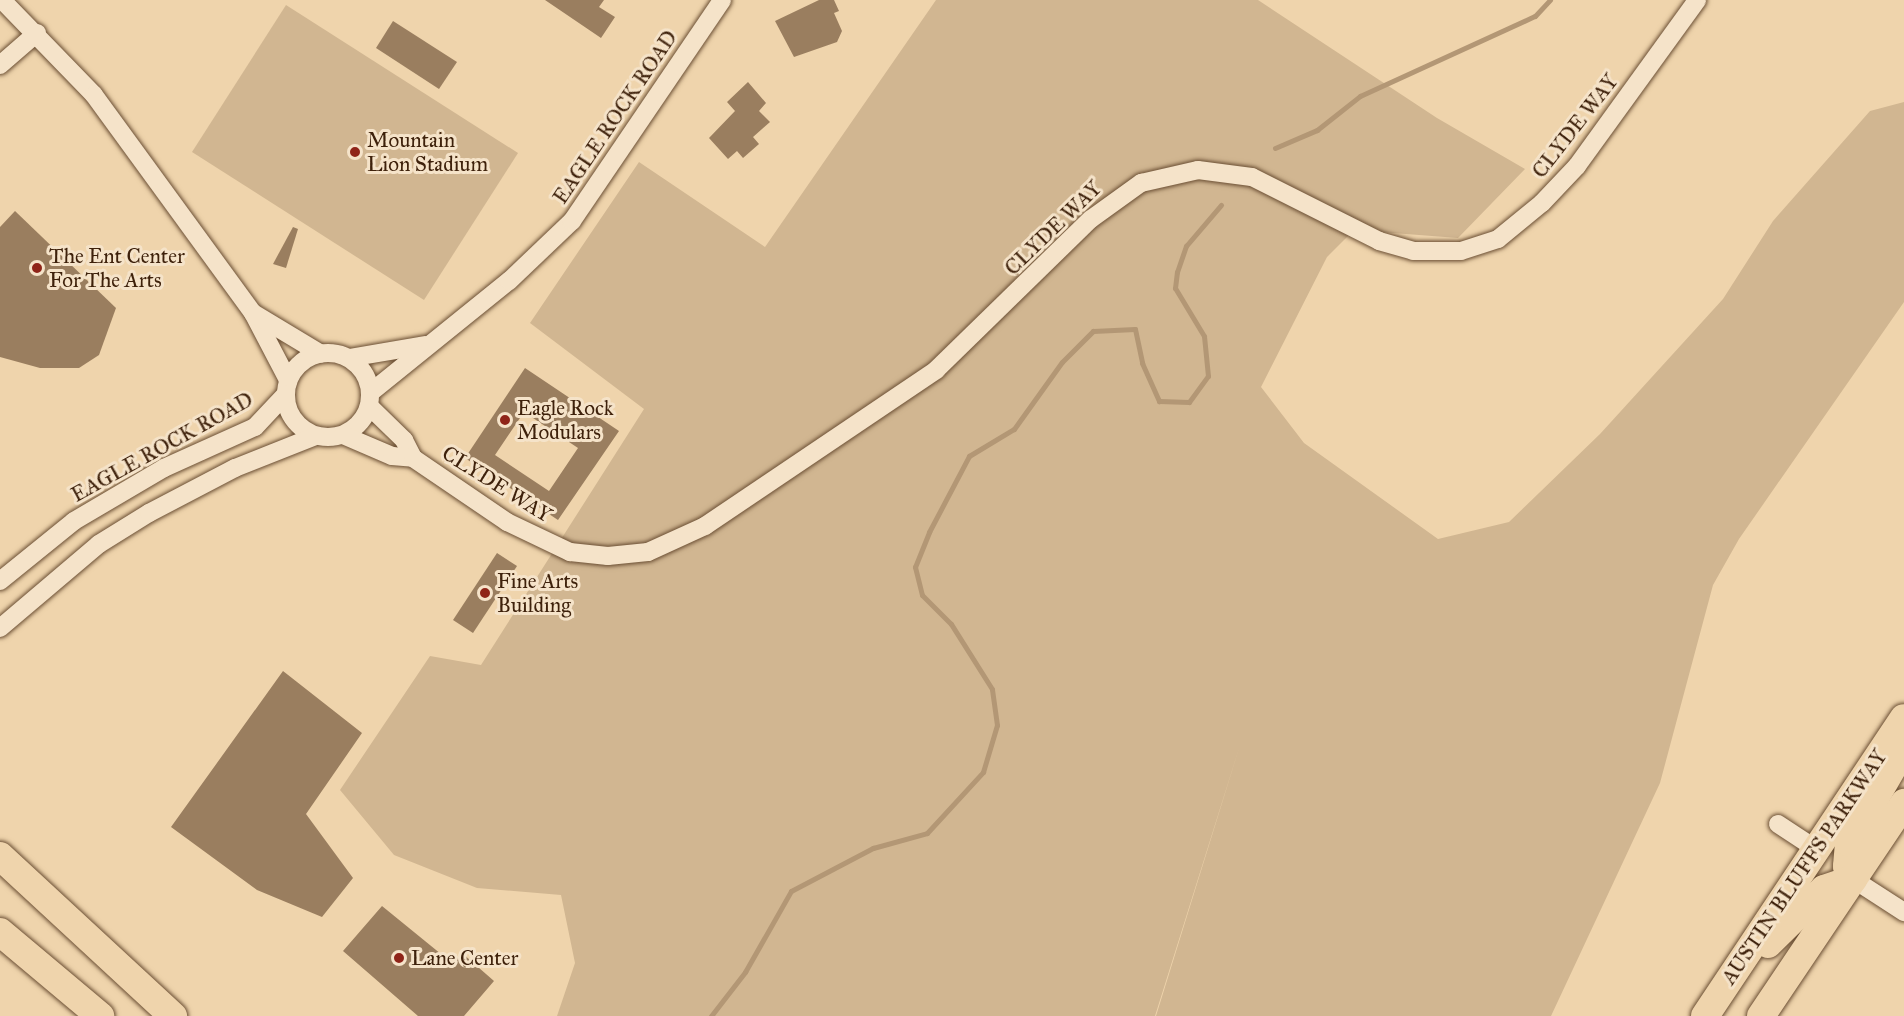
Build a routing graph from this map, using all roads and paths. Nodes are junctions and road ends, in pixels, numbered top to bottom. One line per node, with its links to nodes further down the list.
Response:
1 (2, 0): 4 (street)
2 (722, 0): 7 (street, EAGLE ROCK ROAD)
3 (1698, 0): 14 (street, CLYDE WAY)
4 (37, 33): 5 (street); 6 (street)
5 (0, 65)
6 (253, 313): 8 (street); 10 (street)
7 (427, 344): 9 (street, EAGLE ROCK ROAD); 11 (street, EAGLE ROCK ROAD)
8 (321, 354): 9 (street, EAGLE ROCK ROAD); 10 (street, EAGLE ROCK ROAD)
9 (349, 358): 11 (street)
10 (287, 387): 13 (street, EAGLE ROCK ROAD); 15 (street, EAGLE ROCK ROAD)
11 (369, 400): 12 (street, EAGLE ROCK ROAD); 14 (street)
12 (343, 435): 13 (street); 14 (street)
13 (316, 436): 16 (street)
14 (413, 458)
15 (0, 581)
16 (0, 628)
17 (1904, 718): 21 (main road, AUSTIN BLUFFS PARKWAY)
18 (1904, 749): 23 (main road)
19 (1904, 803): 23 (main road)
20 (1778, 824): 21 (street)
21 (1816, 849): 26 (main road, AUSTIN BLUFFS PARKWAY)
22 (0, 856): 28 (main road)
23 (1853, 879): 24 (street); 26 (main road); 29 (main road)
24 (1904, 912)
25 (0, 932): 27 (main road)
26 (1709, 1009)
27 (100, 1016)
28 (173, 1016)
29 (1761, 1016)

